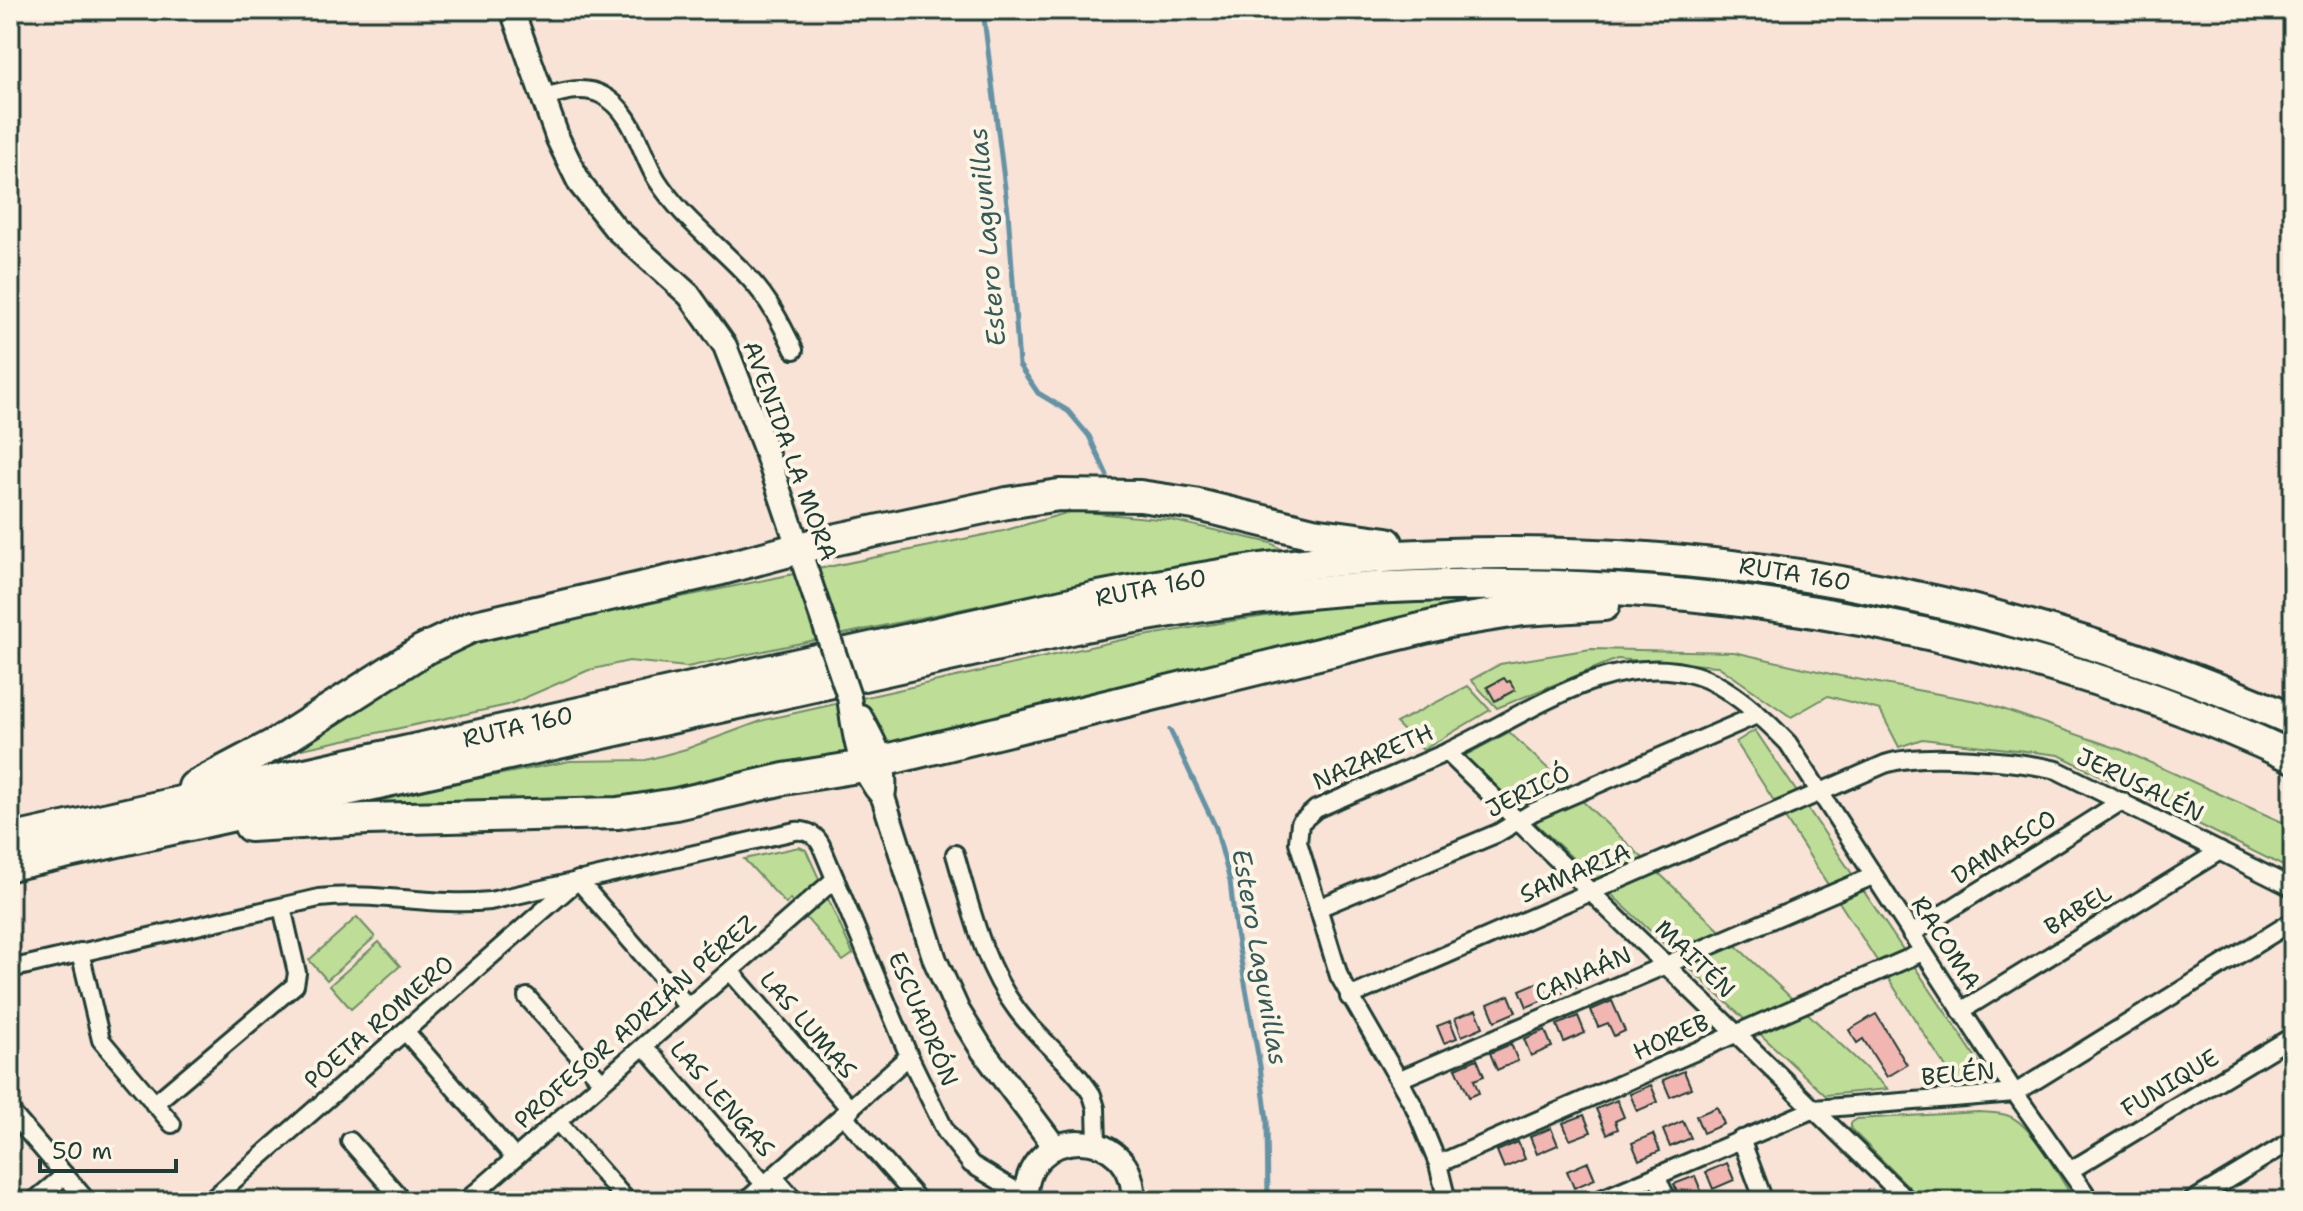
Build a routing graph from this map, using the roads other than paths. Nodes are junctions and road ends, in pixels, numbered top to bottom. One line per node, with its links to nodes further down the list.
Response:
1 (512, 10): 2 (street, AVENIDA LA MORA)
2 (543, 97): 3 (street); 4 (street, AVENIDA LA MORA)
3 (794, 350)
4 (799, 548): 5 (highway); 7 (street, AVENIDA LA MORA, bridge); 16 (highway)
5 (1489, 553): 9 (highway, RUTA 160); 16 (highway, RUTA 160)
6 (1750, 602): 11 (highway, RUTA 160); 12 (highway); 16 (highway, RUTA 160)
7 (849, 697): 12 (street, ESCUADRÓN)
8 (1757, 715): 10 (street, NAZARETH); 13 (street, RACOMA); 15 (street, JERICÓ)
9 (2293, 720)
10 (1447, 752): 15 (street, MAITÉN); 27 (street, NAZARETH)
11 (2293, 757)
12 (873, 763): 16 (highway); 57 (street, ESCUADRÓN)
13 (1820, 794): 14 (street, JERUSALÉN); 21 (street, RACOMA); 25 (street, SAMARIA)
14 (2122, 801): 18 (street, JERUSALÉN); 29 (street, DAMASCO)
15 (1518, 821): 25 (street, MAITÉN); 27 (street, JERICÓ)
16 (140, 824): 17 (highway, RUTA 160); 20 (highway, RUTA 160)
17 (10, 840)
18 (2220, 851): 24 (street, JERUSALÉN); 38 (street, BABEL)
19 (955, 854): 56 (street)
20 (10, 865)
21 (1873, 876): 29 (street, RACOMA); 32 (street, CANAÁN)
22 (835, 879): 23 (street, ESCUADRÓN); 34 (street, PROFESOR ADRIÁN PÉREZ); 43 (street, ESCUADRÓN)
23 (578, 880): 26 (street); 37 (street); 39 (street, POETA ROMERO)
24 (2293, 888)
25 (1591, 892): 32 (street, MAITÉN); 36 (street, SAMARIA)
26 (282, 907): 30 (street); 47 (street)
27 (1318, 908): 36 (street, NAZARETH)
28 (2293, 921): 46 (street, BELÉN)
29 (1911, 934): 31 (street, RACOMA)
30 (80, 952): 33 (street); 47 (street)
31 (1923, 952): 38 (street, RACOMA); 40 (street, HOREB)
32 (1665, 964): 40 (street, MAITÉN); 44 (street, CANAÁN)
33 (10, 969)
34 (730, 971): 37 (street, PROFESOR ADRIÁN PÉREZ); 50 (street, LAS LUMAS)
35 (527, 997): 45 (street)
36 (1349, 997): 44 (street, NAZARETH)
37 (688, 1007): 42 (street, PROFESOR ADRIÁN PÉREZ)
38 (1961, 1011): 46 (street, RACOMA)
39 (405, 1031): 58 (street); 69 (street, POETA ROMERO)
40 (1737, 1034): 48 (street, MAITÉN); 59 (street, HOREB)
41 (2293, 1036): 60 (street, FUNIQUE)
42 (644, 1046): 45 (street, PROFESOR ADRIÁN PÉREZ); 63 (street, LAS LENGAS)
43 (909, 1056): 50 (street); 66 (street, ESCUADRÓN)
44 (1400, 1079): 59 (street, NAZARETH)
45 (602, 1082): 51 (street, PROFESOR ADRIÁN PÉREZ)
46 (2015, 1093): 48 (street, BELÉN); 60 (street, RACOMA)
47 (154, 1104): 52 (street)
48 (1814, 1109): 53 (street, BELÉN); 64 (street, MAITÉN)
49 (10, 1111): 61 (street)
50 (847, 1113): 63 (street); 74 (street, LAS LUMAS)
51 (557, 1121): 58 (street, PROFESOR ADRIÁN PÉREZ); 71 (street)
52 (172, 1124)
53 (1741, 1139): 62 (street, BELÉN); 79 (street)
54 (2293, 1140): 81 (street)
55 (350, 1141): 70 (street)
56 (1097, 1144): 57 (street); 75 (street)
57 (1055, 1147): 66 (street, ESCUADRÓN)
58 (515, 1158): 65 (street, PROFESOR ADRIÁN PÉREZ)
59 (1438, 1164): 76 (street, NAZARETH)
60 (2071, 1170): 80 (street, RACOMA)
61 (65, 1175): 67 (street); 68 (street)
62 (1656, 1176): 77 (street, BELÉN); 78 (street)
63 (769, 1181): 72 (street); 73 (street)
64 (1900, 1198)
65 (470, 1199)
66 (1026, 1199)
67 (34, 1201)
68 (87, 1201)
69 (210, 1201)
70 (403, 1201)
71 (627, 1201)
72 (746, 1201)
73 (795, 1201)
74 (919, 1201)
75 (1133, 1201)
76 (1447, 1201)
77 (1597, 1201)
78 (1668, 1201)
79 (1764, 1201)
80 (2091, 1201)
81 (2192, 1201)

